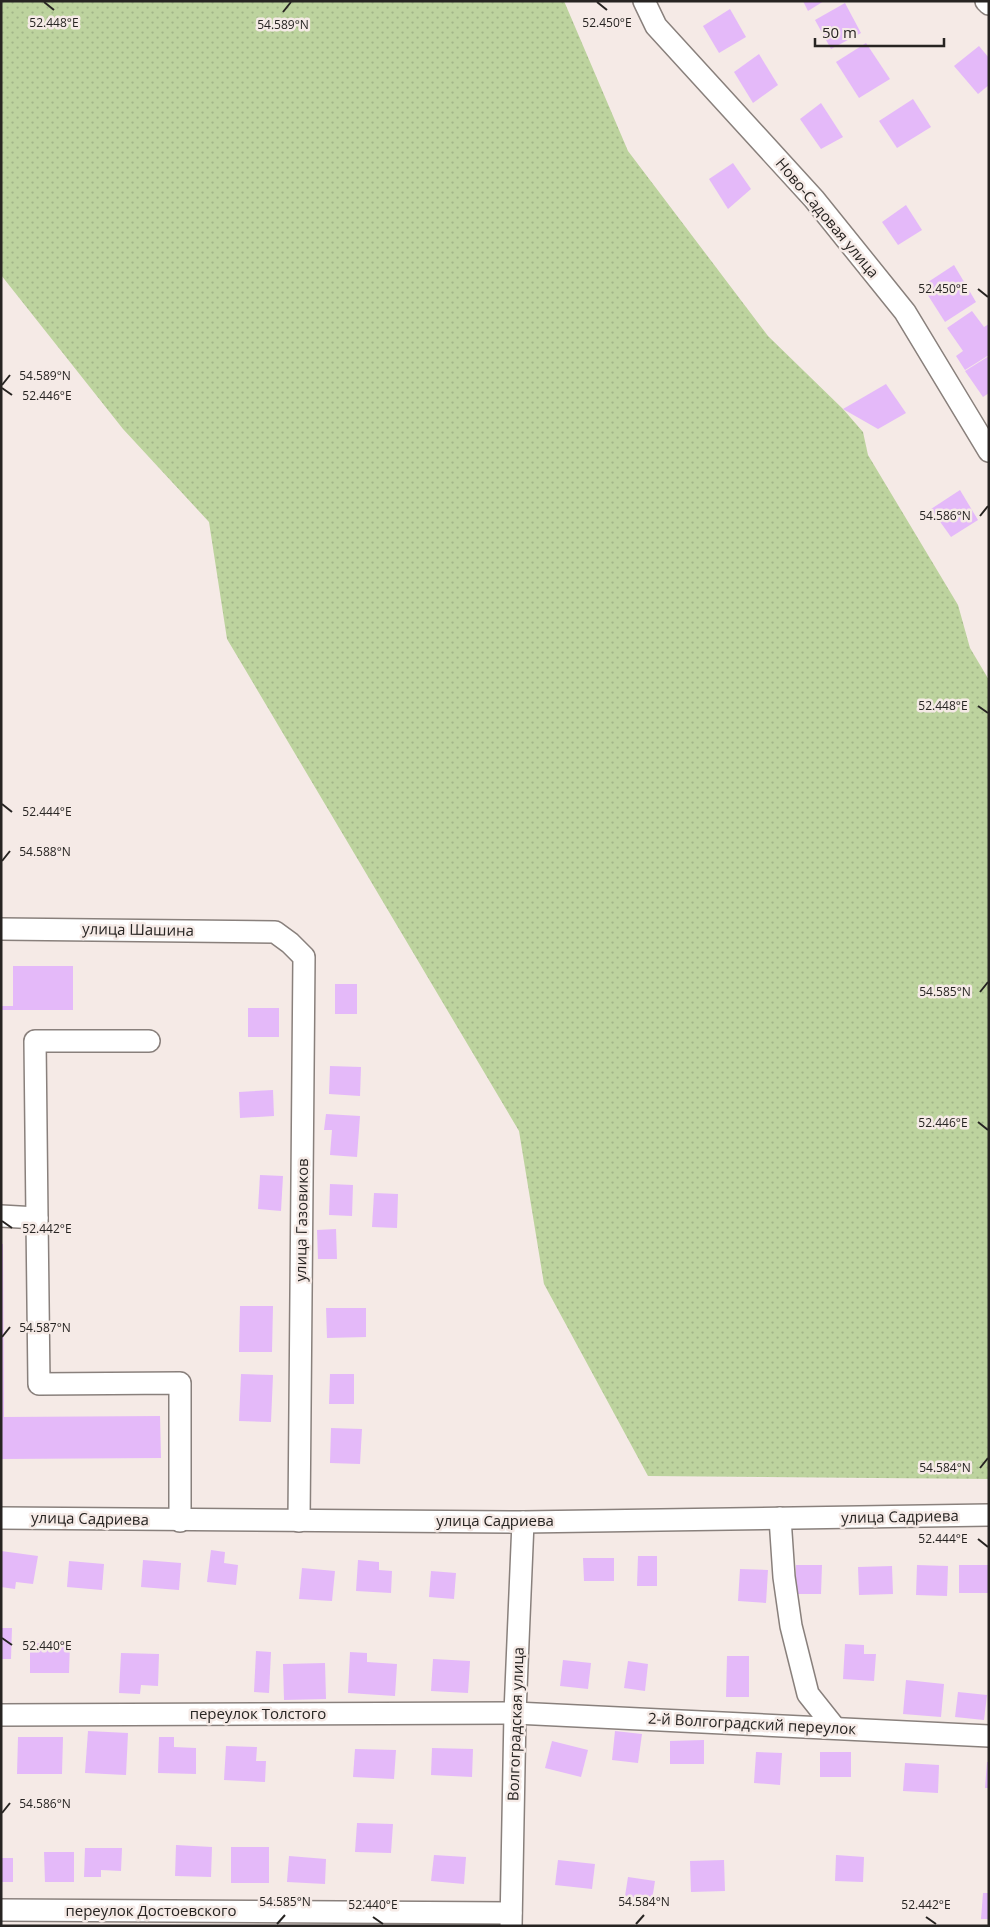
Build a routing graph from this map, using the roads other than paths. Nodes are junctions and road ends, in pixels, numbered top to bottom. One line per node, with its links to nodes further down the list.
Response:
1 (644, 1): 2 (street, Ново-Садовая улица)
2 (989, 451)
3 (1, 929): 4 (street, улица Шашина)
4 (275, 932): 12 (street, улица Газовиков)
5 (148, 1040): 7 (street)
6 (1, 1216): 7 (street)
7 (37, 1218): 11 (street)
8 (989, 1516): 10 (street, улица Садриева)
9 (1, 1518): 11 (street, улица Садриева)
10 (780, 1518): 13 (street, улица Садриева); 16 (street)
11 (180, 1521): 12 (street, улица Садриева)
12 (299, 1521): 13 (street, улица Садриева)
13 (523, 1522): 14 (street, Волгоградская улица)
14 (515, 1713): 15 (street, переулок Толстого); 16 (street, 2-й Волгоградский переулок); 19 (street, Волгоградская улица)
15 (1, 1715)
16 (835, 1728): 17 (street, 2-й Волгоградский переулок)
17 (989, 1736)
18 (1, 1910): 19 (street, переулок Достоевского)
19 (511, 1919)

